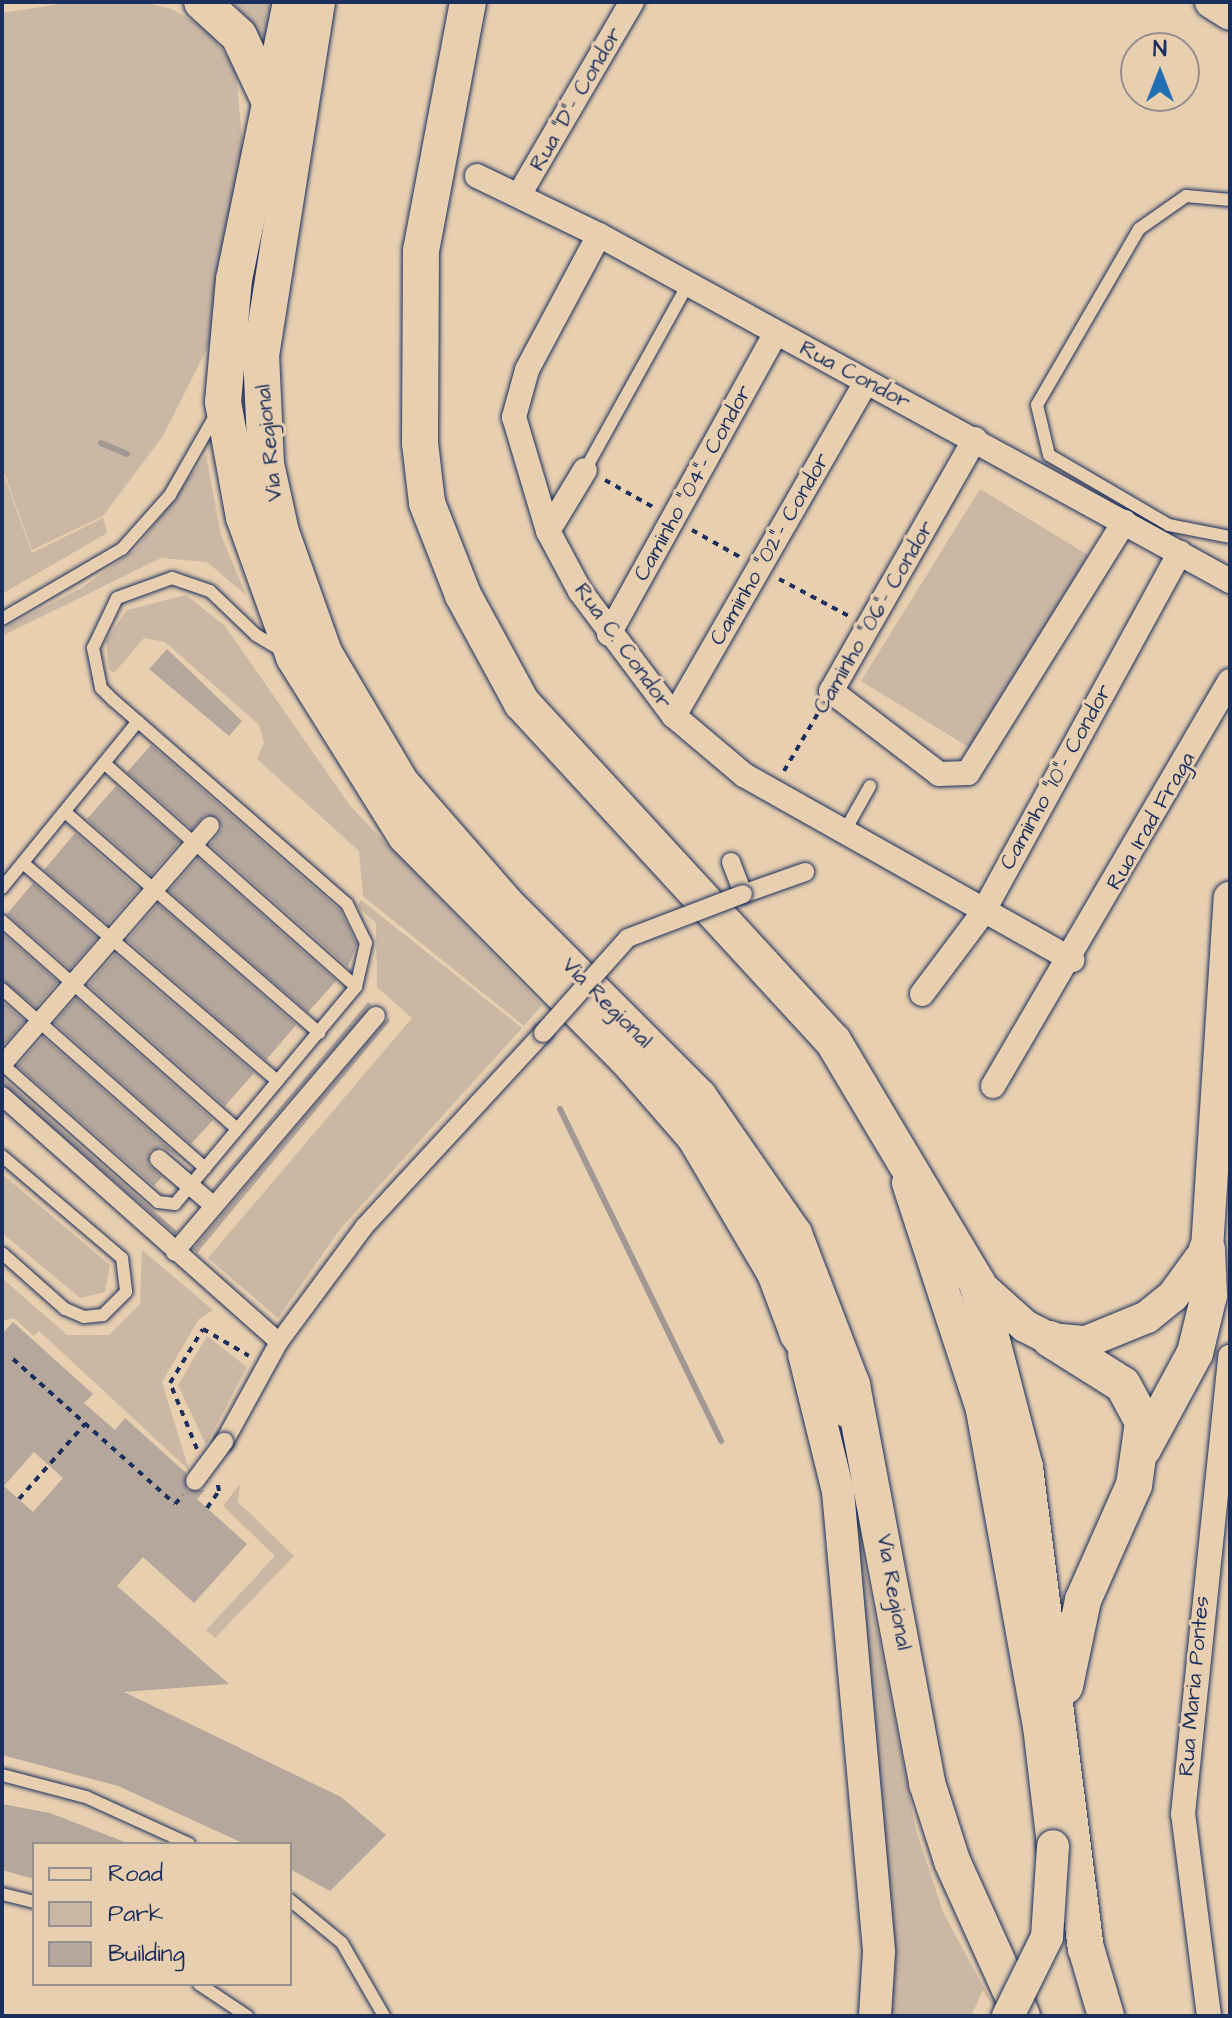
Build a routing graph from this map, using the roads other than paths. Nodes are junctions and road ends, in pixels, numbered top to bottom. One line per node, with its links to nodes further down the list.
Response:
1 (202, 2): 8 (main road)
2 (291, 2): 8 (main road)
3 (317, 2): 73 (main road, Via Regional)
4 (468, 2): 58 (main road)
5 (632, 2): 10 (street, Rua "D"- Condor)
6 (1211, 2): 7 (main road)
7 (1230, 14)
8 (270, 102): 16 (main road)
9 (477, 176): 10 (street, Rua Condor)
10 (519, 195): 12 (street, Rua Condor)
11 (1230, 200): 21 (lane)
12 (599, 235): 13 (street, Rua Condor); 20 (street, Rua C. Condor)
13 (687, 286): 14 (street, Rua Condor); 18 (lane)
14 (776, 333): 15 (street, Rua Condor); 25 (street, Caminho "04"- Condor)
15 (866, 382): 17 (street, Rua Condor); 28 (street, Caminho "02"- Condor)
16 (223, 402): 24 (lane); 26 (main road)
17 (975, 439): 19 (street, Rua Condor); 19 (street, Caminho "06"- Condor)
18 (585, 470): 20 (street)
19 (1124, 522): 22 (street, Rua Condor)
20 (548, 531): 25 (street, Rua C. Condor)
21 (1230, 537)
22 (1180, 553): 23 (street, Rua Condor); 43 (street, Caminho "10"- Condor)
23 (1230, 581)
24 (2, 619)
25 (609, 634): 28 (street, Rua C. Condor)
26 (294, 657): 29 (lane); 69 (main road)
27 (1230, 681): 46 (street, Rua Irad Fraga)
28 (674, 716): 34 (street, Rua C. Condor)
29 (138, 721): 30 (lane); 48 (lane)
30 (104, 763): 32 (lane); 35 (lane)
31 (870, 786): 34 (lane)
32 (65, 812): 37 (lane); 40 (lane)
33 (210, 826): 35 (street)
34 (843, 834): 43 (street, Rua C. Condor)
35 (192, 845): 40 (street); 48 (lane)
36 (731, 862): 41 (street)
37 (23, 863): 39 (lane); 45 (lane)
38 (805, 872): 41 (street)
39 (2, 888)
40 (153, 890): 45 (street); 53 (lane)
41 (743, 894): 70 (street, bridge)
42 (1230, 898): 67 (main road)
43 (982, 914): 46 (street, Rua C. Condor); 50 (street, Caminho "10"- Condor)
44 (2, 921): 47 (lane)
45 (112, 939): 47 (street); 55 (lane)
46 (1072, 960): 56 (street, Rua Irad Fraga)
47 (73, 984): 52 (street); 59 (lane)
48 (356, 987): 53 (lane)
49 (2, 989): 52 (lane)
50 (922, 994)
51 (376, 1016): 64 (street)
52 (40, 1023): 54 (street); 62 (lane)
53 (319, 1033): 55 (lane)
54 (2, 1064): 63 (lane)
55 (277, 1081): 59 (lane)
56 (993, 1086)
57 (2, 1096): 65 (street)
58 (889, 1126): 68 (main road); 86 (main road, bridge)
59 (237, 1129): 62 (lane)
60 (2, 1156): 66 (lane)
61 (159, 1159): 63 (street)
62 (205, 1168): 63 (lane)
63 (191, 1186): 64 (street)
64 (214, 1206): 65 (street)
65 (175, 1252): 70 (street)
66 (2, 1253)
67 (1218, 1256): 71 (main road); 74 (main road)
68 (977, 1283): 71 (main road); 76 (main road)
69 (798, 1334): 73 (main road); 85 (main road)
70 (273, 1337): 75 (street, bridge)
71 (1050, 1339): 74 (main road)
72 (1230, 1356): 89 (street, Rua Maria Pontes)
73 (863, 1433): 87 (main road, Via Regional)
74 (1143, 1449): 76 (main road)
75 (195, 1481)
76 (1060, 1711): 88 (main road)
77 (2, 1775): 78 (lane)
78 (185, 1842)
79 (2, 1894): 81 (lane)
80 (292, 1901): 84 (lane)
81 (32, 1902)
82 (202, 1986): 83 (lane)
83 (247, 2016)
84 (384, 2016)
85 (875, 2016)
86 (1008, 2016)
87 (1022, 2016)
88 (1106, 2016)
89 (1209, 2016)

